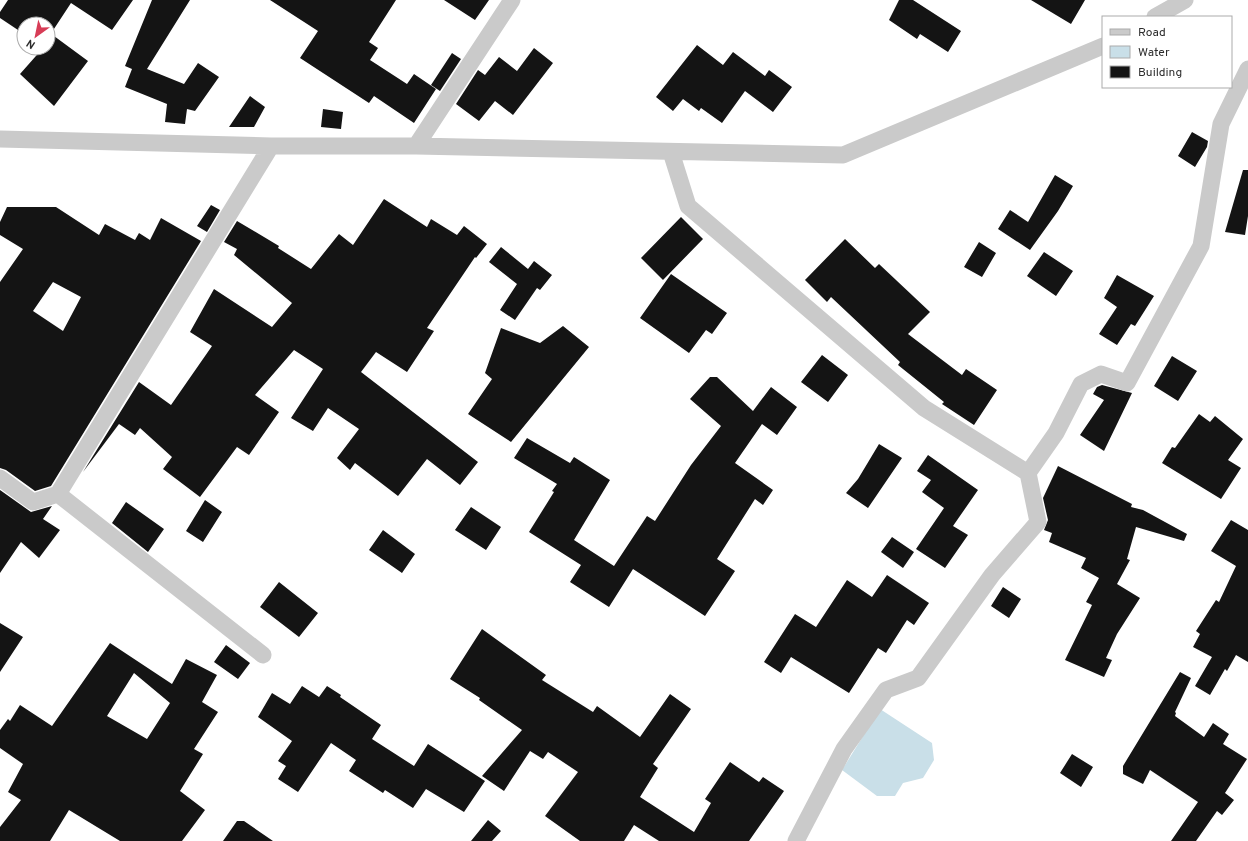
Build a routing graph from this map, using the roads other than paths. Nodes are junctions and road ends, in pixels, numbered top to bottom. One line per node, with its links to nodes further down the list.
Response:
1 (512, 0): 8 (street)
2 (1185, 0): 3 (street)
3 (1157, 16)
4 (1102, 46): 9 (street)
5 (1248, 69): 10 (street)
6 (0, 139): 7 (street)
7 (271, 146): 8 (street); 12 (street)
8 (416, 146): 9 (street)
9 (670, 152): 10 (street)
10 (1028, 473): 14 (street)
11 (0, 478): 12 (street)
12 (58, 494): 13 (street)
13 (263, 655)
14 (796, 841)

